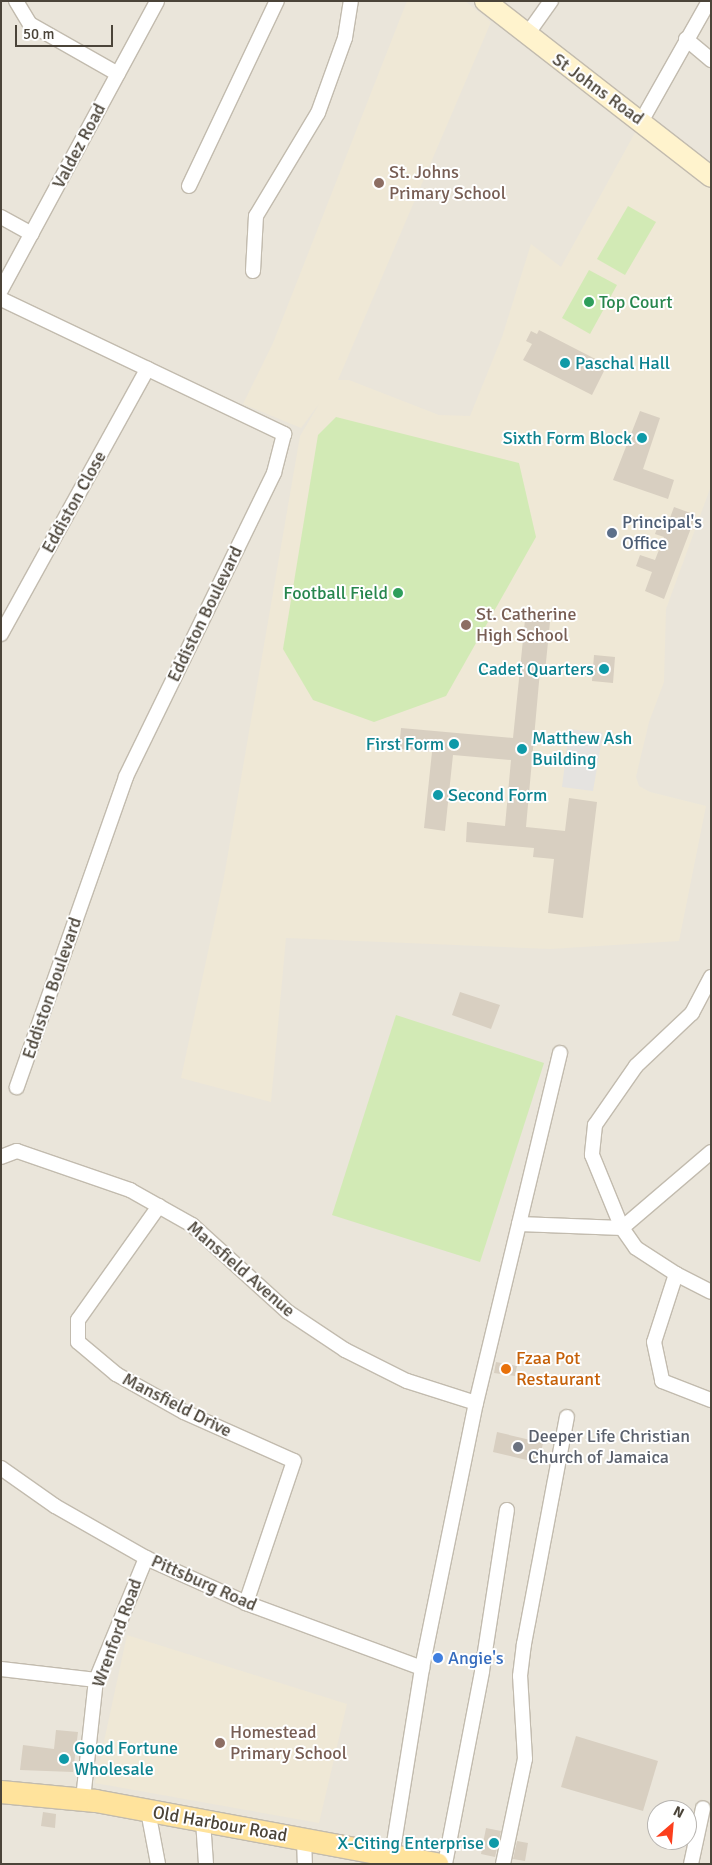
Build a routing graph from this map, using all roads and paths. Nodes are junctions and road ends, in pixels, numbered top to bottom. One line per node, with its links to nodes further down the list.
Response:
1 (16, 1): 11 (street)
2 (157, 1): 11 (street, Valdez Road)
3 (277, 1): 14 (street)
4 (351, 1): 17 (street)
5 (484, 1): 8 (main road, St Johns Road)
6 (551, 1): 8 (street)
7 (709, 1): 9 (street)
8 (526, 36): 12 (main road, St Johns Road)
9 (686, 39): 10 (street); 12 (street)
10 (711, 60)
11 (118, 74): 16 (street, Valdez Road)
12 (642, 120): 13 (main road, St Johns Road)
13 (711, 177)
14 (189, 186)
15 (1, 217): 16 (street)
16 (32, 234): 18 (street, Valdez Road)
17 (253, 271)
18 (1, 290)
19 (1, 299): 20 (street, Eddiston Boulevard)
20 (147, 370): 21 (street, Eddiston Close); 24 (street, Eddiston Boulevard)
21 (1, 634)
22 (711, 977): 29 (street)
23 (560, 1053): 28 (street)
24 (18, 1086)
25 (711, 1152): 29 (street)
26 (1, 1158): 27 (street, Mansfield Avenue)
27 (159, 1206): 33 (street, Mansfield Avenue); 38 (street, Mansfield Drive)
28 (519, 1224): 29 (street); 33 (street)
29 (622, 1228): 30 (street)
30 (676, 1274): 31 (street); 32 (street)
31 (711, 1292)
32 (711, 1400)
33 (476, 1403): 39 (street)
34 (567, 1417): 54 (street)
35 (1, 1468): 37 (street, Pittsburg Road)
36 (507, 1510): 53 (street)
37 (146, 1558): 38 (street, Pittsburg Road); 41 (street, Wrenford Road)
38 (246, 1603): 39 (street, Pittsburg Road)
39 (422, 1668): 48 (street)
40 (1, 1669): 41 (street)
41 (96, 1680): 43 (street, Wrenford Road)
42 (1, 1792): 43 (main road, Old Harbour Road)
43 (82, 1800): 45 (main road, Old Harbour Road)
44 (703, 1808): 55 (street)
45 (148, 1811): 46 (main road, Old Harbour Road); 49 (street)
46 (203, 1821): 47 (main road, Old Harbour Road); 50 (street)
47 (304, 1839): 48 (main road, Old Harbour Road); 51 (street)
48 (391, 1860): 52 (main road, Old Harbour Road)
49 (158, 1864)
50 (206, 1864)
51 (306, 1864)
52 (437, 1864)
53 (445, 1864)
54 (503, 1864)
55 (691, 1864)

